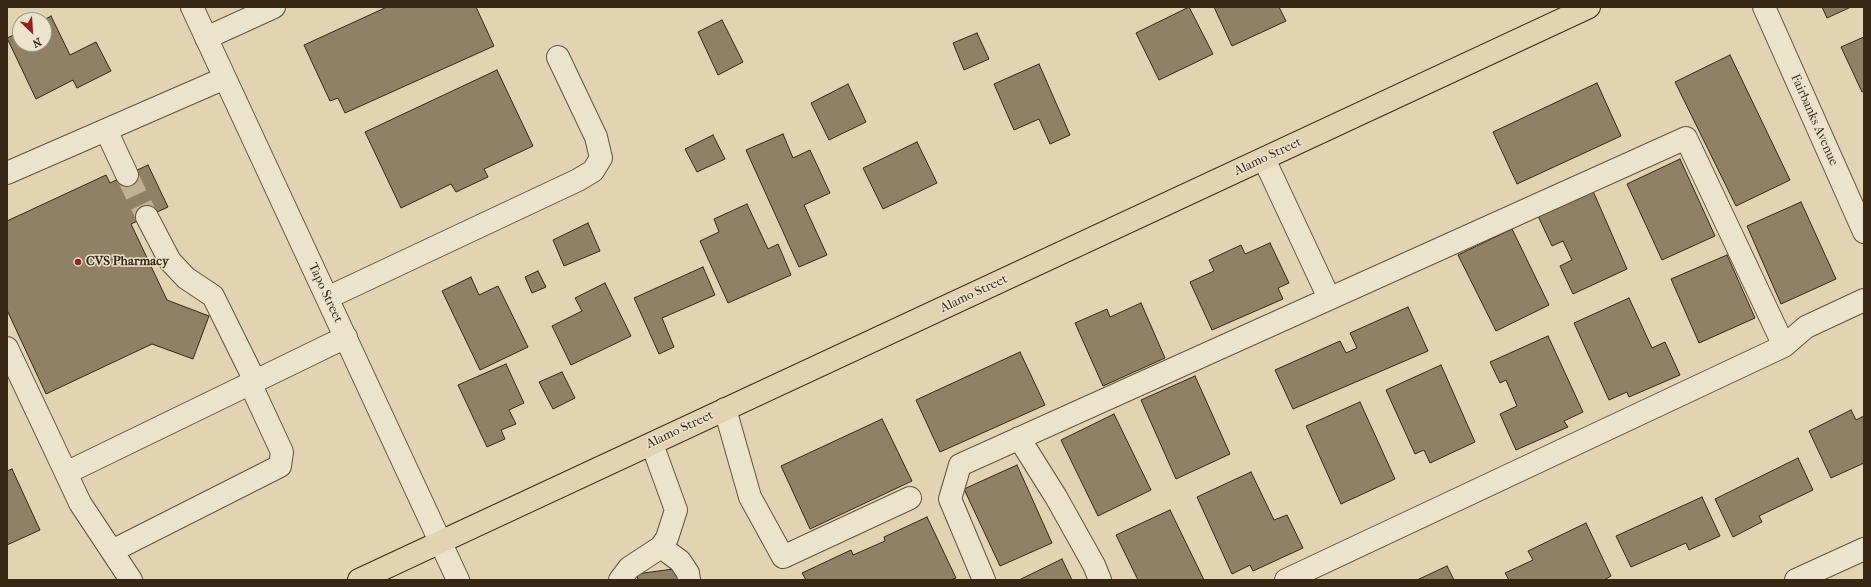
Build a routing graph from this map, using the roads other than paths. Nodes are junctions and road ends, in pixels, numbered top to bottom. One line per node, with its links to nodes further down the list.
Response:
1 (192, 7): 5 (street, Tapo Street)
2 (274, 7): 5 (street)
3 (1589, 7): 9 (main road, Alamo Street)
4 (1764, 7): 13 (street, Fairbanks Avenue)
5 (206, 38): 7 (street, Tapo Street)
6 (558, 57): 14 (street)
7 (225, 78): 8 (street); 14 (street, Tapo Street)
8 (106, 130): 10 (street); 11 (street)
9 (1264, 159): 15 (street); 21 (main road, Alamo Street)
10 (7, 173)
11 (127, 175)
12 (147, 217): 20 (street)
13 (1864, 232)
14 (327, 298): 17 (street, Tapo Street)
15 (1329, 298): 18 (street); 22 (street)
16 (1864, 300): 18 (street)
17 (346, 337): 20 (street); 26 (street, Tapo Street)
18 (1784, 346): 37 (street)
19 (7, 348): 24 (street)
20 (253, 382): 24 (street); 29 (street)
21 (725, 409): 23 (main road, Alamo Street); 25 (street)
22 (1019, 438): 35 (street); 36 (street)
23 (652, 444): 26 (main road, Alamo Street); 27 (street)
24 (66, 474): 29 (street)
25 (910, 498)
26 (440, 542): 31 (main road, Alamo Street); 32 (street, Tapo Street)
27 (661, 547): 33 (street); 34 (street)
28 (1864, 549): 38 (street)
29 (112, 551): 30 (street)
30 (131, 580)
31 (359, 580)
32 (458, 580)
33 (620, 580)
34 (689, 580)
35 (984, 580)
36 (1100, 580)
37 (1286, 580)
38 (1796, 580)

